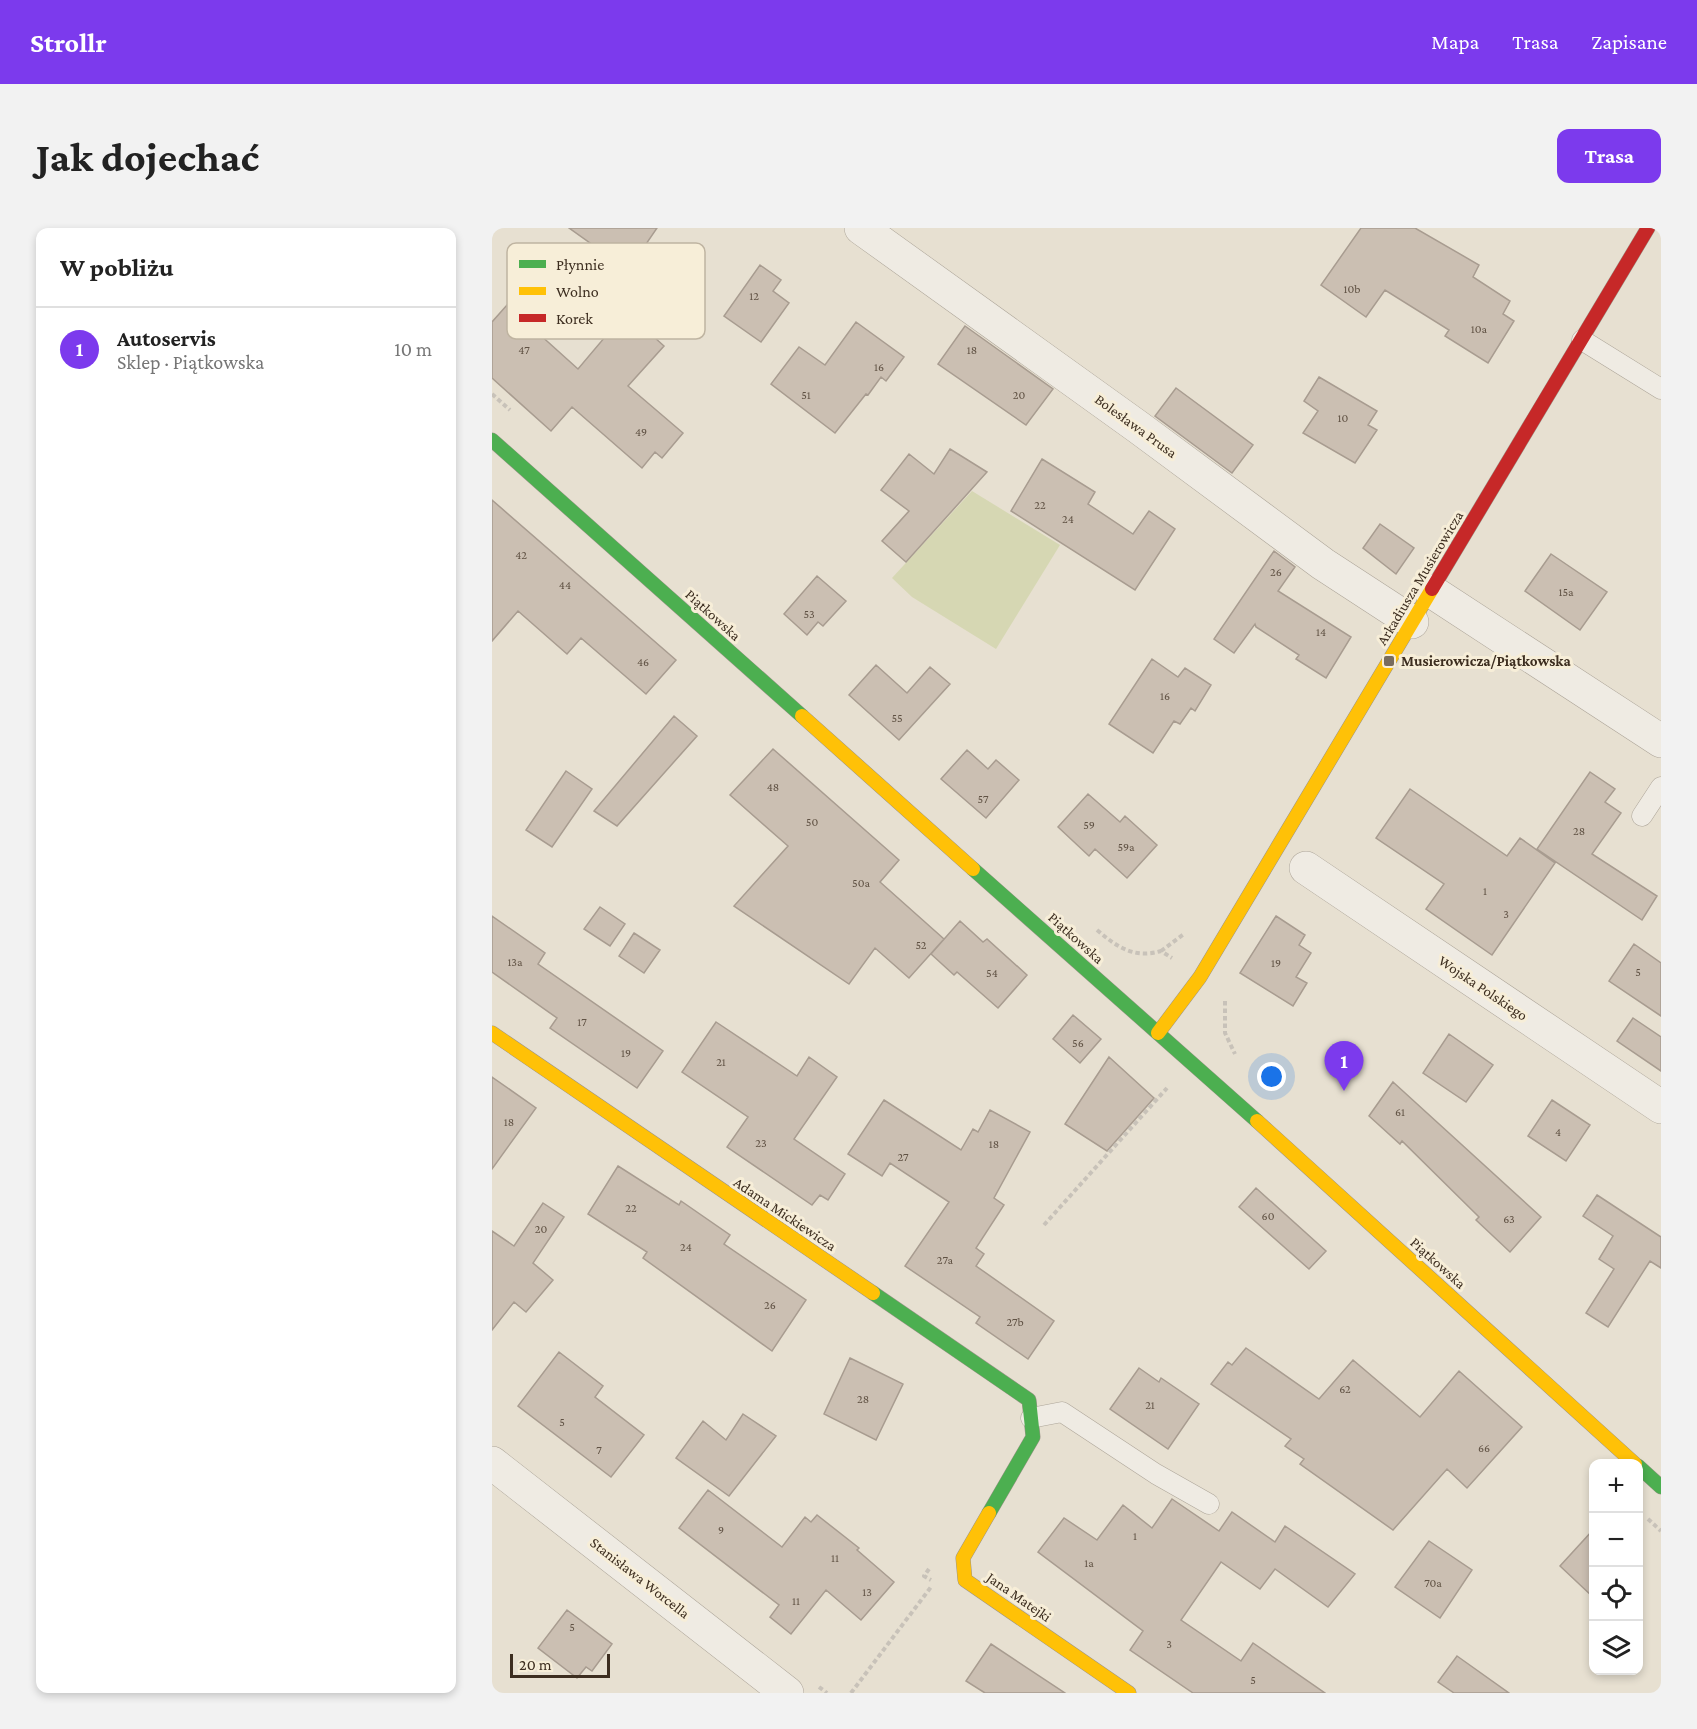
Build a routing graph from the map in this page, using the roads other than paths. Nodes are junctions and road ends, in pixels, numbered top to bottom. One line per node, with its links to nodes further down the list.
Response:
1 (861, 228): 7 (street, Bolesława Prusa)
2 (1648, 228): 3 (street, Arkadiusza Musierowicza)
3 (1582, 340): 4 (lane); 6 (street, Arkadiusza Musierowicza)
4 (1661, 389)
5 (494, 446): 13 (street, Piątkowska)
6 (1431, 591): 7 (street, Arkadiusza Musierowicza); 8 (street)
7 (1412, 622): 13 (street, Arkadiusza Musierowicza)
8 (1661, 741)
9 (1661, 787): 10 (lane)
10 (1642, 816)
11 (1306, 868): 14 (street, Wojska Polskiego)
12 (492, 1033): 15 (street, Adama Mickiewicza)
13 (1158, 1033): 16 (street, Piątkowska)
14 (1661, 1107)
15 (1032, 1428): 20 (lane); 22 (street, Jana Matejki)
16 (1630, 1459)
17 (492, 1463): 21 (street, Stanisława Worcella)
18 (1643, 1470): 19 (street, Piątkowska)
19 (1661, 1487)
20 (1209, 1504)
21 (787, 1693)
22 (1129, 1693)

